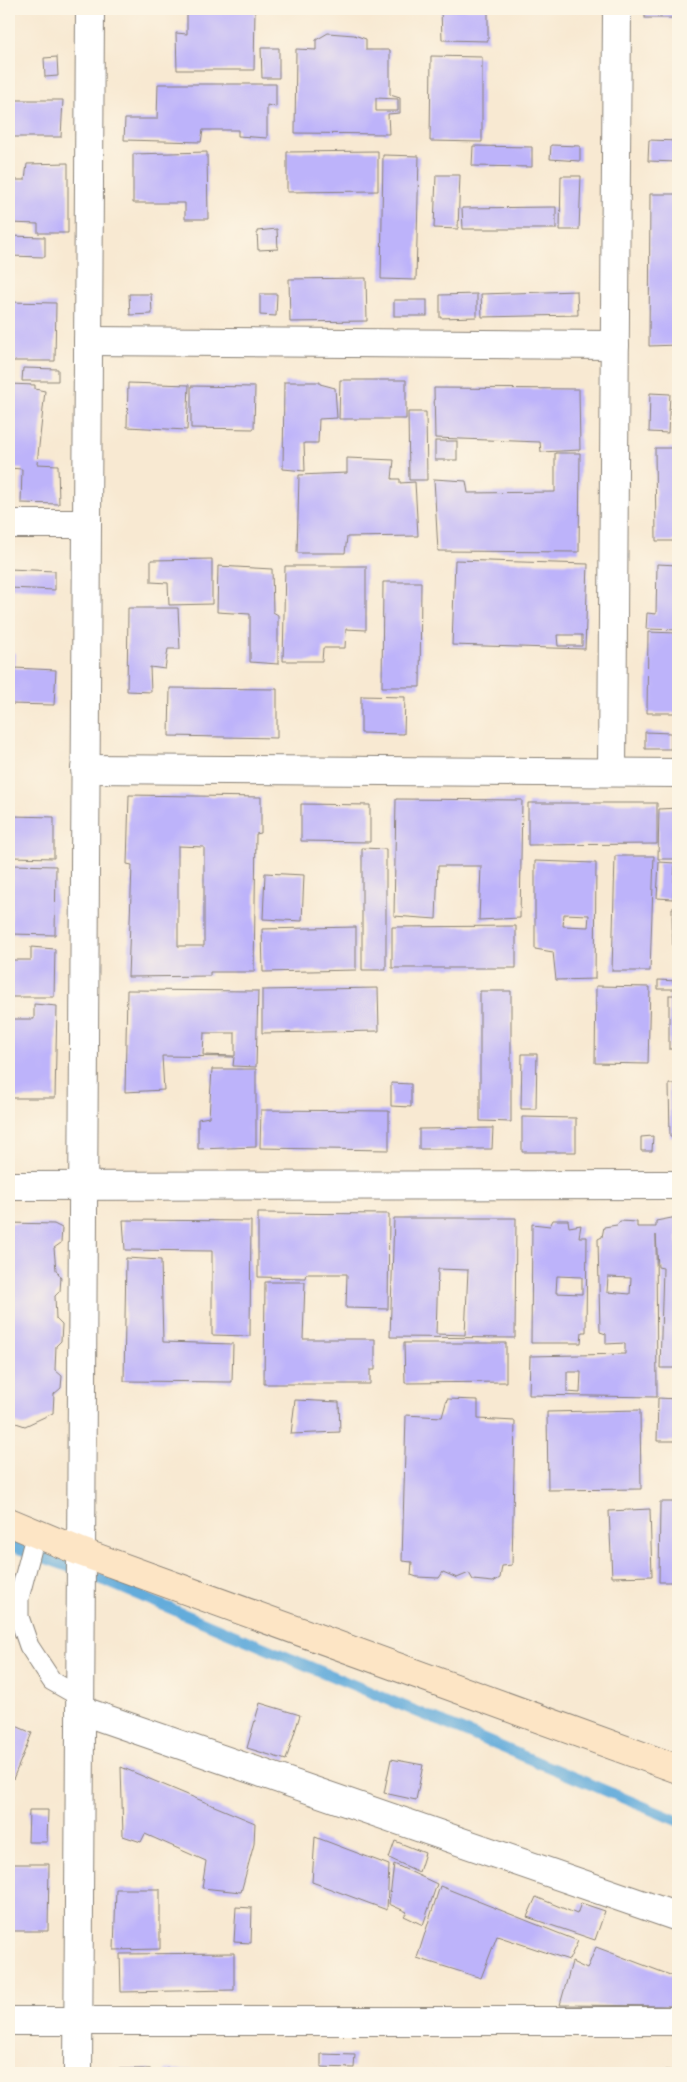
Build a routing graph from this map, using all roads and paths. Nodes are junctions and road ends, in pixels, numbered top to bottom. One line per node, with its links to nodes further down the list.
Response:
1 (90, 9): 3 (street)
2 (617, 9): 4 (street)
3 (88, 341): 4 (street); 6 (street)
4 (615, 344): 8 (street)
5 (9, 524): 6 (street)
6 (86, 524): 7 (street)
7 (85, 768): 8 (street); 12 (street)
8 (612, 772): 9 (street)
9 (678, 773)
10 (678, 1185): 12 (street)
11 (9, 1186): 12 (street)
12 (83, 1186): 15 (street)
13 (9, 1522): 14 (main road)
14 (36, 1533): 15 (main road); 16 (lane)
15 (81, 1552): 16 (street); 17 (main road)
16 (80, 1704): 18 (street); 20 (street)
17 (678, 1769)
18 (678, 1917)
19 (9, 2021): 20 (street)
20 (78, 2021): 21 (street); 22 (street)
21 (678, 2021)
22 (78, 2073)

